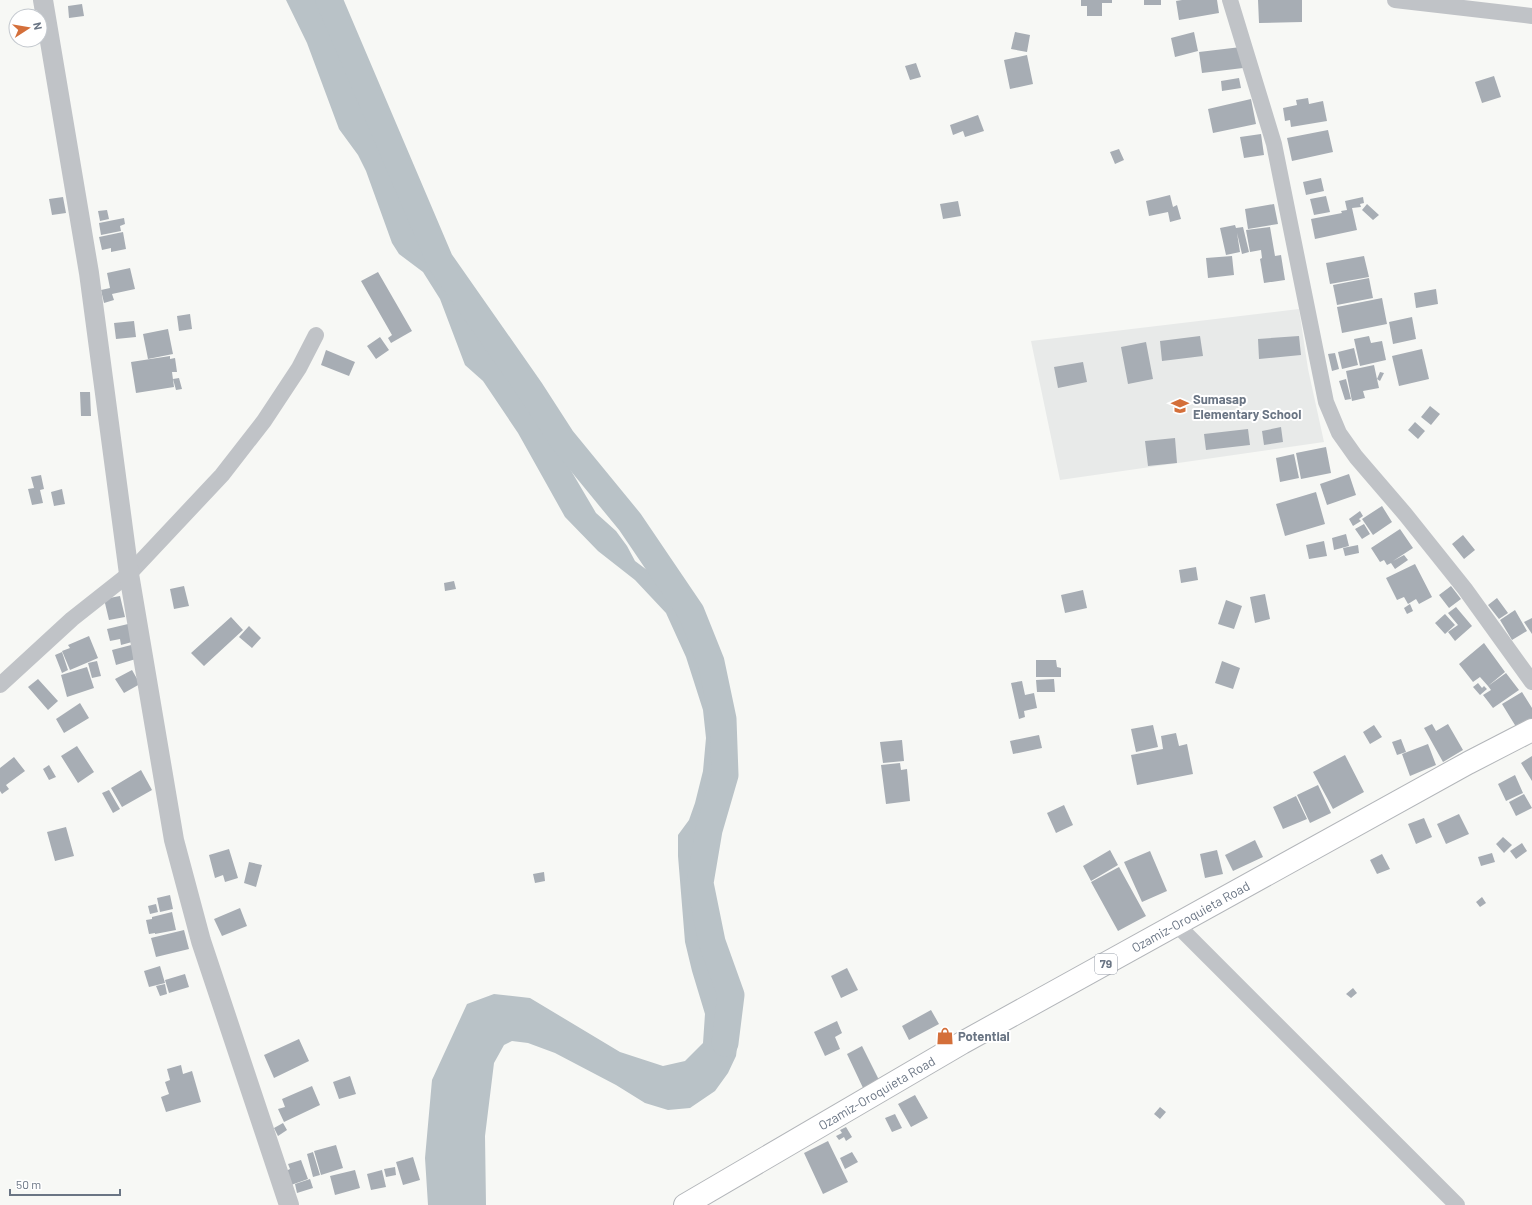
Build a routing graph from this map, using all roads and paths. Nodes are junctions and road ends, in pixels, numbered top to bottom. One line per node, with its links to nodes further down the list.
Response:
1 (43, 0): 6 (street)
2 (1230, 0): 7 (street)
3 (1395, 0): 4 (street)
4 (1532, 16)
5 (316, 335): 6 (street)
6 (129, 574): 8 (street); 11 (street)
7 (1532, 682)
8 (0, 685)
9 (1532, 730): 10 (highway, Ozamiz-Oroquieta Road / 79)
10 (1177, 925): 12 (highway, Ozamiz-Oroquieta Road / 79); 13 (street)
11 (289, 1205)
12 (685, 1205)
13 (1457, 1205)

